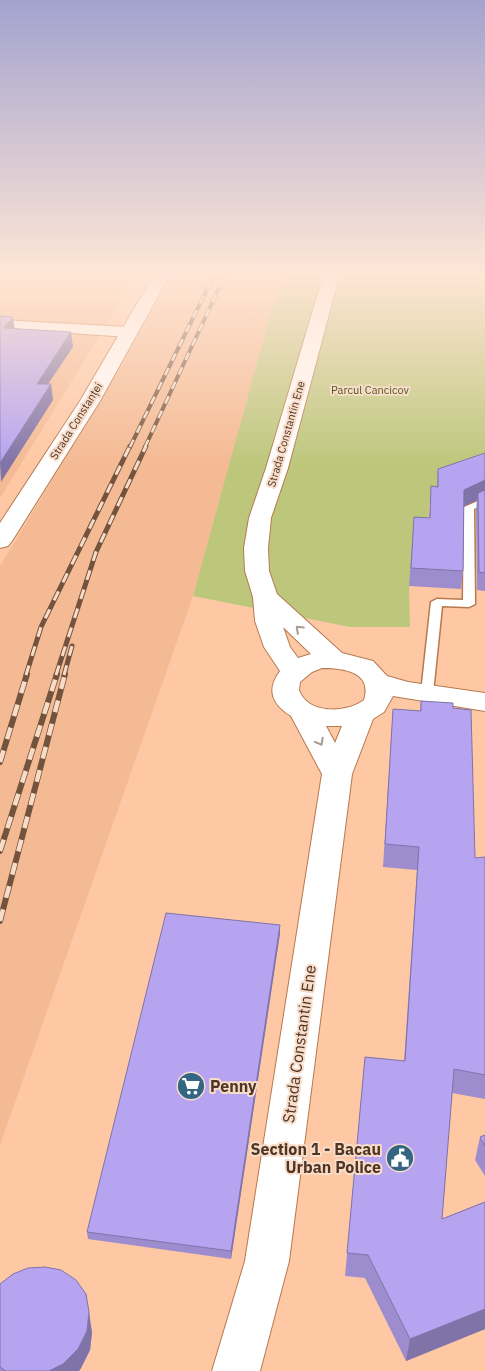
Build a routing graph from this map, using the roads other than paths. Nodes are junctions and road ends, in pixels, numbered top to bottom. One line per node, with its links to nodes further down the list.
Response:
1 (125, 337): 4 (main road, Strada Constanței)
2 (314, 337): 5 (main road, Strada Constantin Ene)
3 (485, 502): 9 (lane)
4 (0, 541)
5 (265, 596): 6 (main road, Strada Constantin Ene, one-way to 5); 7 (main road, Strada Constantin Ene)
6 (334, 660): 7 (main road); 8 (main road)
7 (292, 671): 11 (main road)
8 (380, 682): 9 (main road); 12 (main road)
9 (427, 693): 10 (main road)
10 (485, 702)
11 (304, 711): 12 (main road); 13 (main road, one-way to 13)
12 (361, 714): 13 (main road, Strada Constantin Ene)
13 (337, 774): 14 (main road, Strada Constantin Ene)
14 (236, 1371)

